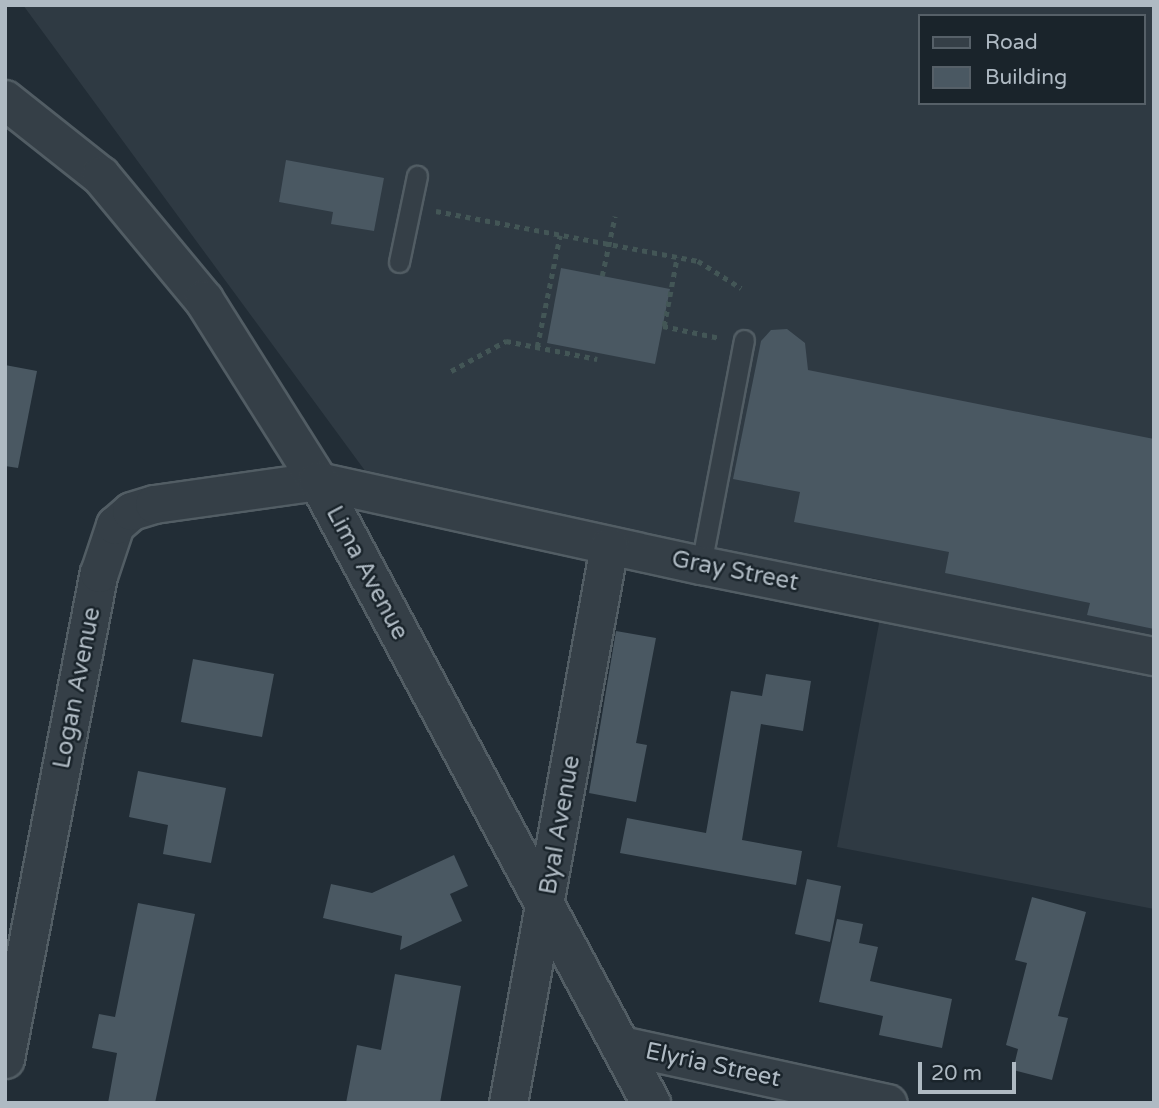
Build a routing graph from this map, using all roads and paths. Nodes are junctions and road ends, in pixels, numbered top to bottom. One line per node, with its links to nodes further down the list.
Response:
1 (5, 100): 15 (street, Lima Avenue)
2 (417, 176): 3 (lane)
3 (411, 206): 5 (path); 8 (lane)
4 (615, 216): 6 (path)
5 (560, 235): 6 (path); 12 (path)
6 (609, 244): 7 (path); 9 (path)
7 (677, 257): 10 (path); 11 (path)
8 (399, 262)
9 (603, 276)
10 (741, 288)
11 (744, 341): 17 (lane)
12 (537, 347): 13 (path); 14 (path)
13 (597, 359)
14 (451, 371)
15 (317, 481): 16 (street, Gray Street); 19 (street, Lima Avenue); 21 (street, Logan Avenue)
16 (609, 546): 17 (street, Gray Street); 19 (street, Byal Avenue)
17 (701, 565): 18 (street, Gray Street)
18 (1154, 656)
19 (546, 905): 20 (street, Lima Avenue); 22 (street, Byal Avenue)
20 (621, 1045): 23 (street, Lima Avenue); 24 (street, Elyria Street)
21 (5, 1059)
22 (508, 1103)
23 (651, 1103)
24 (888, 1103)

